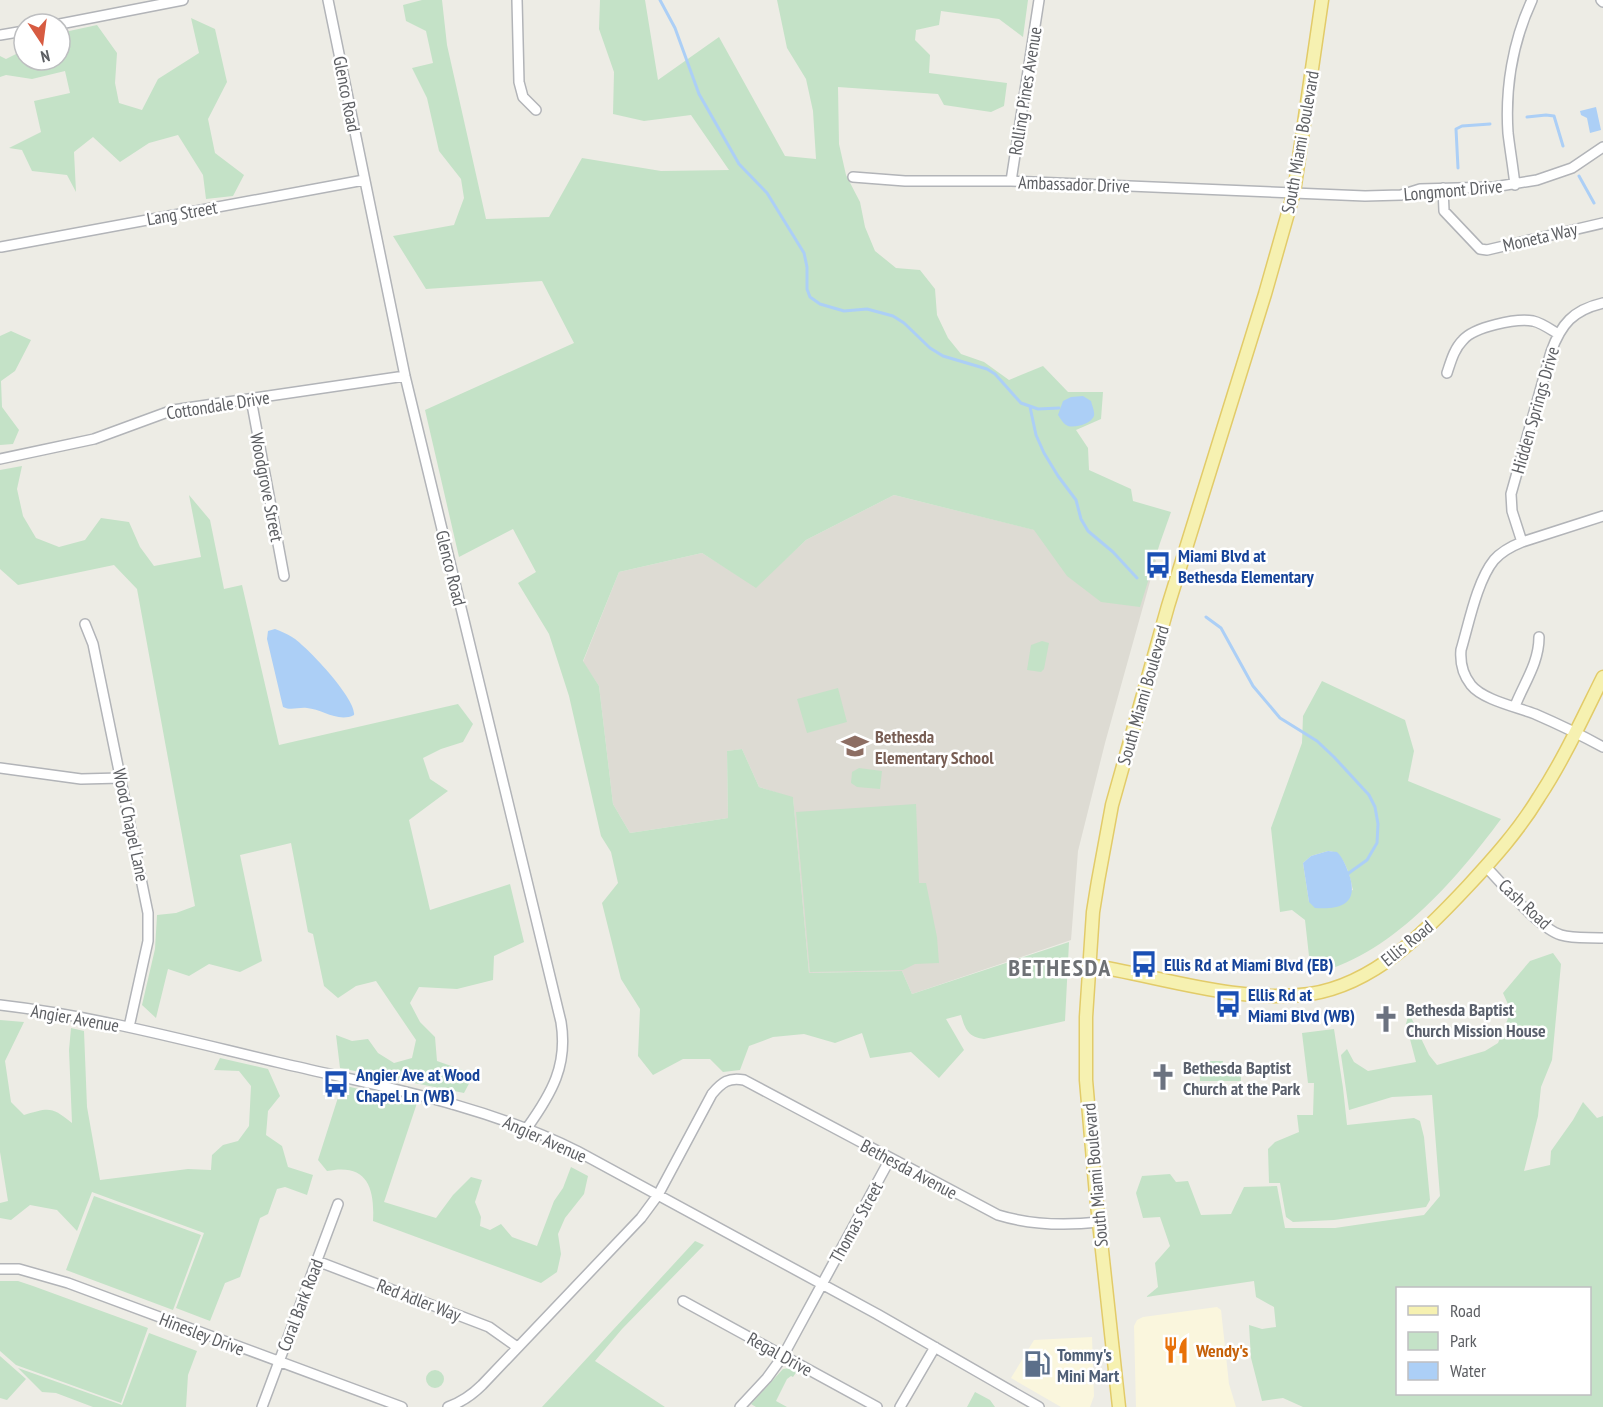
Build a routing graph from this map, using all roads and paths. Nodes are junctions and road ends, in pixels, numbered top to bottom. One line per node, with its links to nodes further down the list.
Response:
1 (183, 0): 7 (street)
2 (327, 0): 11 (street, Glenco Road)
3 (517, 0): 8 (street)
4 (1039, 0): 12 (street, Rolling Pines Avenue)
5 (1322, 0): 15 (main road, South Miami Boulevard)
6 (1532, 0): 13 (street)
7 (72, 22)
8 (536, 110)
9 (1603, 147): 13 (street, Longmont Drive)
10 (854, 177): 12 (street, Ambassador Drive)
11 (364, 180): 17 (street, Lang Street); 21 (street, Glenco Road)
12 (1011, 181): 15 (street, Ambassador Drive)
13 (1515, 184): 14 (street, Longmont Drive)
14 (1443, 188): 15 (street, Longmont Drive); 16 (street, Moneta Way)
15 (1294, 192): 37 (main road, South Miami Boulevard)
16 (1603, 224)
17 (1, 247)
18 (1603, 303): 19 (street, Hidden Springs Drive)
19 (1557, 334): 20 (street); 25 (street, Hidden Springs Drive)
20 (1447, 373)
21 (405, 376): 22 (street, Cottondale Drive); 40 (street, Glenco Road)
22 (251, 399): 23 (street, Cottondale Drive); 26 (street, Woodgrove Street)
23 (0, 459)
24 (1603, 516): 25 (street)
25 (1522, 542): 30 (street)
26 (284, 576)
27 (84, 624): 34 (street, Wood Chapel Lane)
28 (1539, 637): 30 (street)
29 (1603, 677): 31 (main road, Ellis Road)
30 (1515, 706): 31 (street)
31 (1575, 732): 32 (street); 35 (main road, Ellis Road)
32 (1603, 747)
33 (0, 768): 34 (street)
34 (121, 778): 39 (street, Wood Chapel Lane)
35 (1486, 867): 36 (street, Cash Road); 37 (main road, Ellis Road)
36 (1603, 938)
37 (1089, 965): 44 (main road, South Miami Boulevard)
38 (0, 1005): 39 (street, Angier Avenue)
39 (129, 1027): 40 (street, Angier Avenue)
40 (527, 1128): 42 (street, Angier Avenue)
41 (890, 1159): 42 (street, Bethesda Avenue); 44 (street, Bethesda Avenue); 47 (street, Thomas Street)
42 (658, 1195): 47 (street, Angier Avenue); 49 (street)
43 (338, 1204): 45 (street, Coral Bark Road)
44 (1099, 1222): 60 (main road, South Miami Boulevard)
45 (317, 1261): 49 (street, Red Adler Way); 52 (street, Coral Bark Road)
46 (0, 1269): 52 (street, Hinesley Drive)
47 (821, 1284): 50 (street, Angier Avenue); 51 (street, Thomas Street)
48 (683, 1301): 51 (street, Regal Drive)
49 (517, 1347): 55 (street)
50 (934, 1347): 58 (street); 59 (street, Angier Avenue)
51 (783, 1356): 56 (street, Thomas Street); 57 (street, Regal Drive)
52 (279, 1362): 53 (street, Coral Bark Road); 54 (street, Hinesley Drive)
53 (262, 1407)
54 (402, 1407)
55 (448, 1407)
56 (740, 1407)
57 (877, 1407)
58 (900, 1407)
59 (1039, 1407)
60 (1119, 1407)

